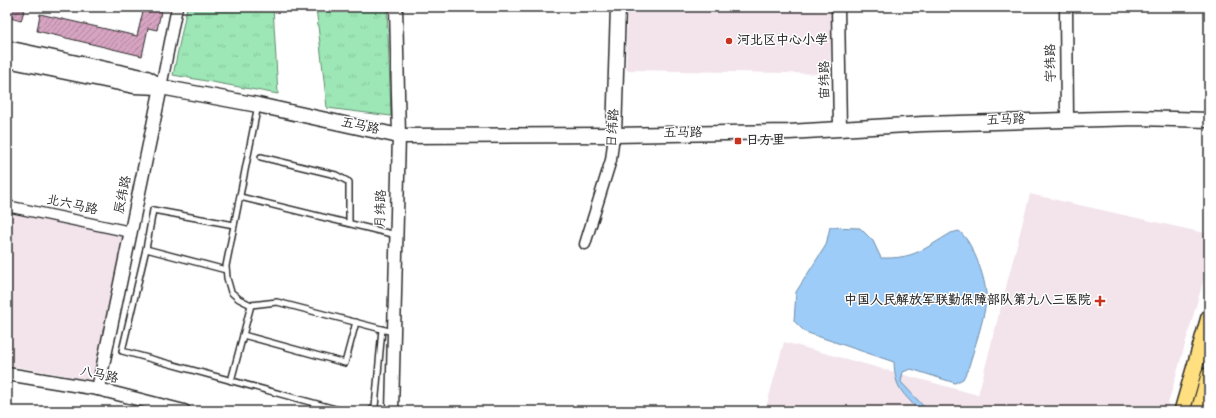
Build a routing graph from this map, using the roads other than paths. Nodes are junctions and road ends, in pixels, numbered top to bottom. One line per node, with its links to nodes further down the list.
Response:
1 (176, 7): 8 (street, 辰纬路)
2 (396, 7): 13 (street, 月纬路)
3 (618, 7): 14 (main road, 日纬路)
4 (838, 7): 12 (street, 宙纬路)
5 (1066, 7): 10 (street, 宇纬路)
6 (7, 48): 8 (main road, 五马路)
7 (7, 60): 8 (main road, 五马路)
8 (161, 87): 9 (main road, 五马路); 20 (street, 辰纬路)
9 (258, 105): 13 (main road, 五马路); 16 (lane)
10 (1067, 120): 11 (main road, 五马路); 12 (main road, 五马路)
11 (1209, 120)
12 (840, 128): 14 (main road, 五马路)
13 (399, 136): 14 (main road, 五马路); 21 (street, 月纬路)
14 (614, 136): 22 (street, 日纬路)
15 (261, 157): 18 (lane)
16 (240, 197): 18 (lane); 19 (lane)
17 (7, 206): 20 (street, 北六马路)
18 (349, 224): 21 (lane)
19 (234, 225): 23 (lane); 24 (lane)
20 (131, 232): 33 (street, 辰纬路)
21 (396, 235): 28 (street, 月纬路)
22 (585, 244)
23 (146, 249): 24 (lane); 32 (lane)
24 (226, 270): 25 (lane)
25 (251, 306): 27 (lane); 29 (lane)
26 (1209, 317): 38 (main road)
27 (356, 322): 28 (lane); 29 (lane)
28 (387, 330): 36 (lane); 37 (street, 月纬路)
29 (243, 335): 32 (lane)
30 (7, 374): 33 (street, 八马路)
31 (1209, 375): 39 (main road)
32 (231, 381): 35 (lane)
33 (98, 389): 34 (street, 八马路)
34 (184, 411)
35 (343, 411)
36 (370, 411)
37 (392, 411)
38 (1182, 411)
39 (1199, 411)

